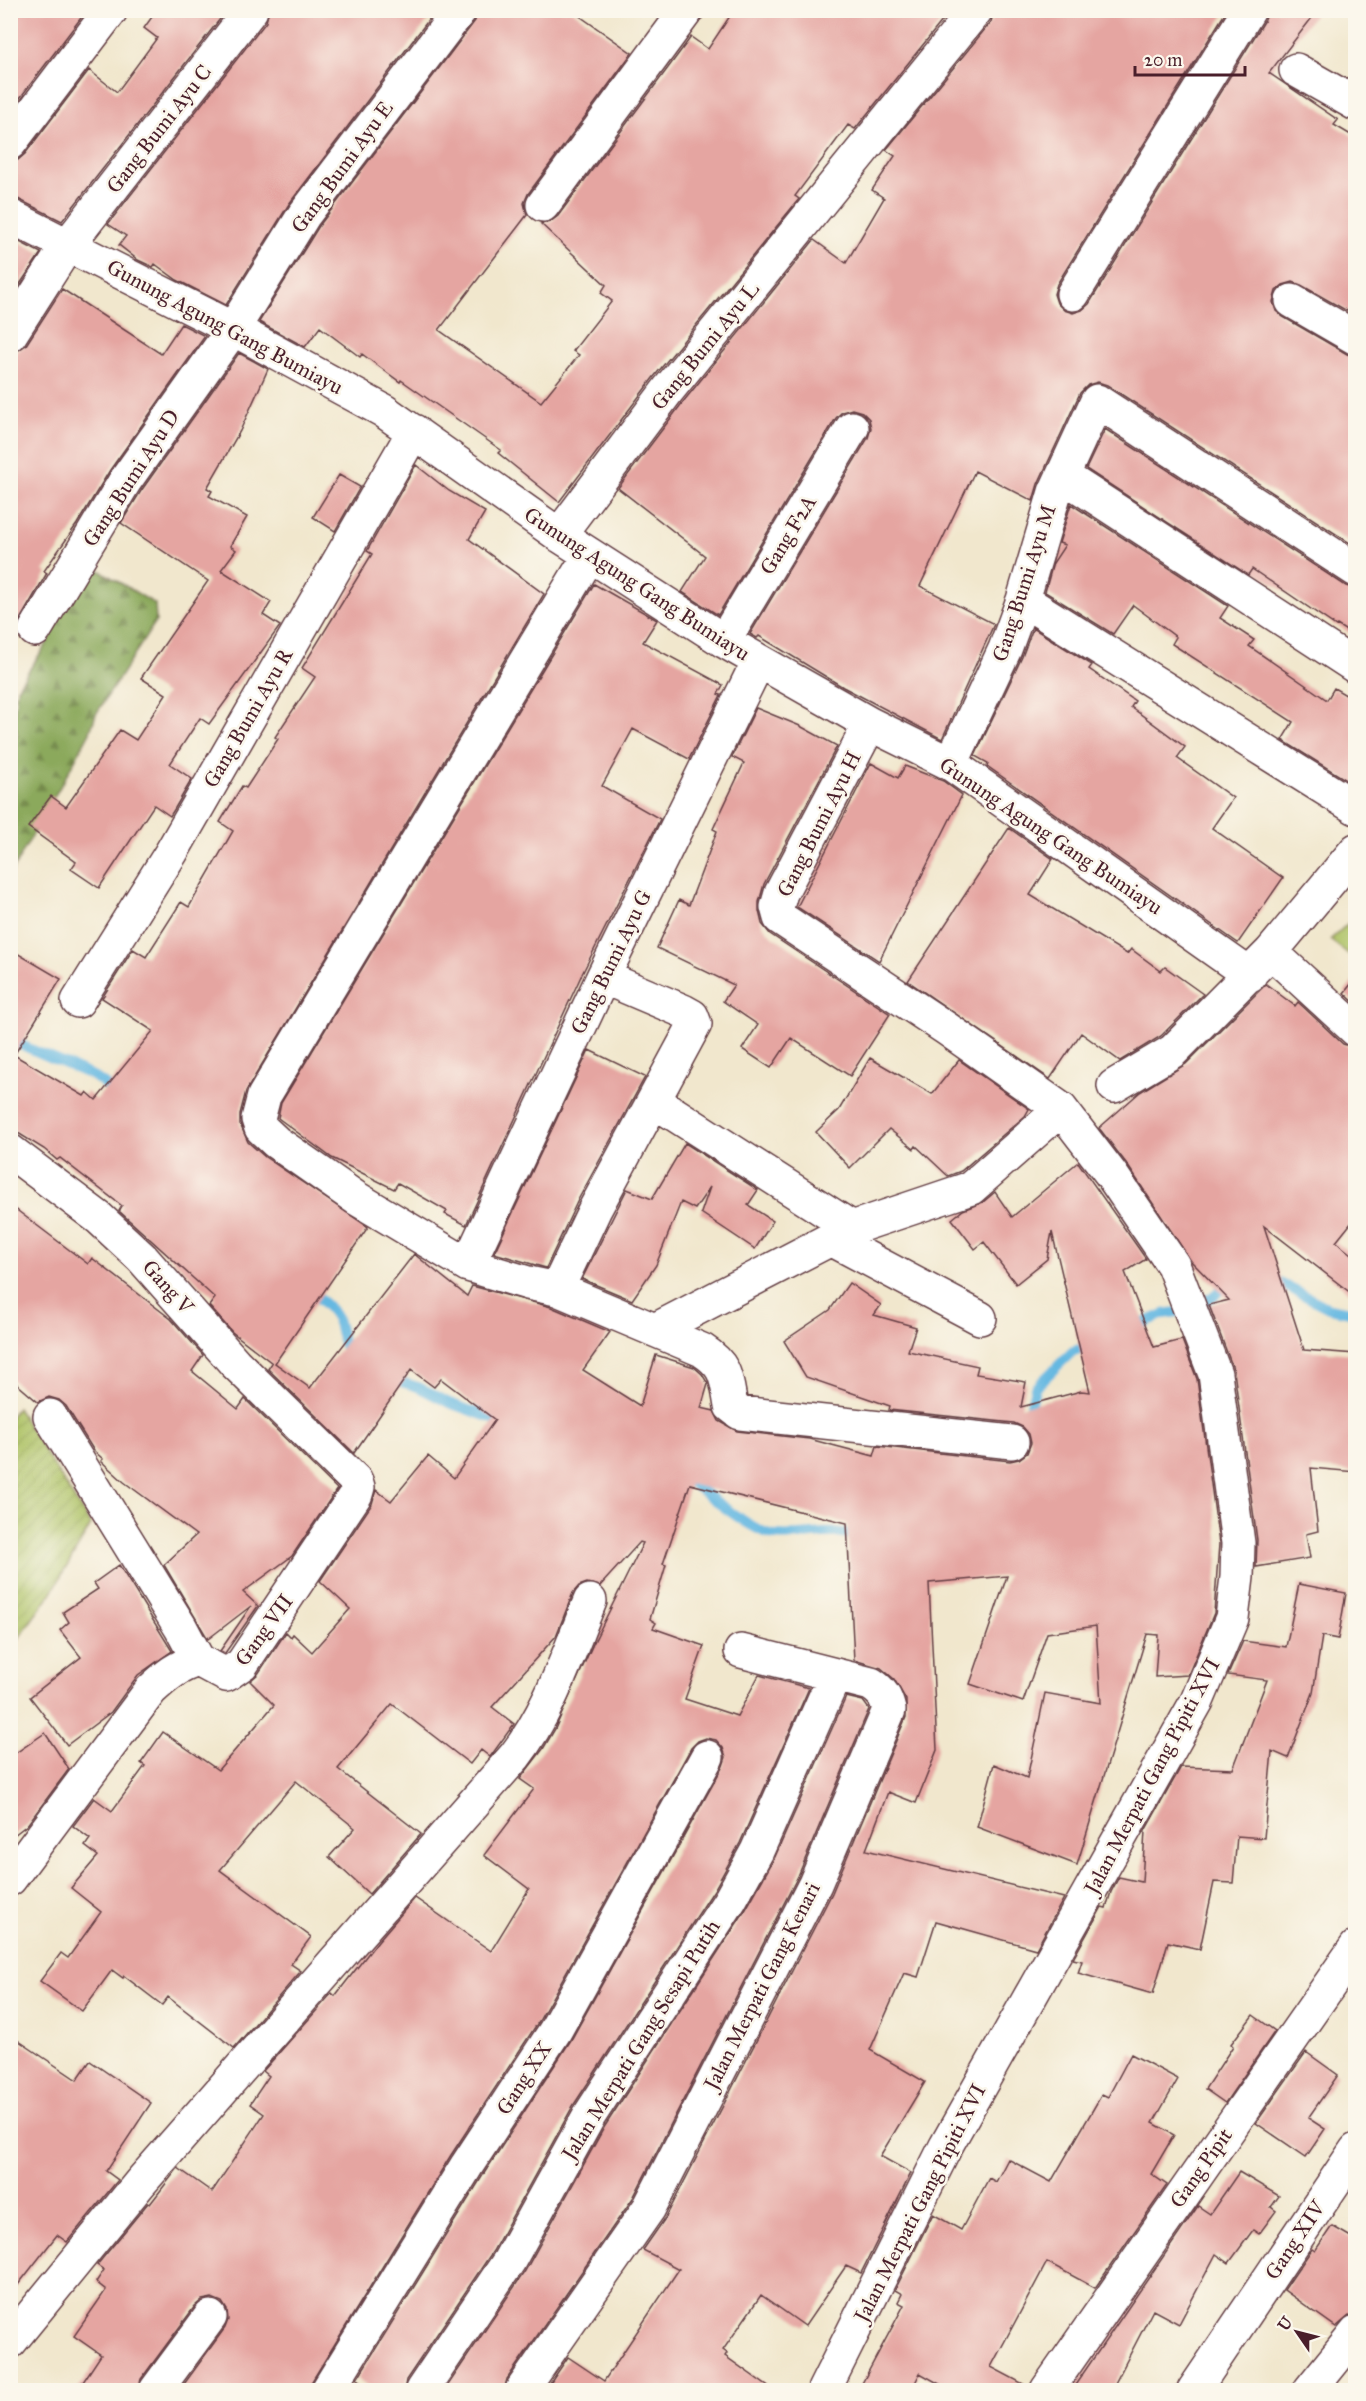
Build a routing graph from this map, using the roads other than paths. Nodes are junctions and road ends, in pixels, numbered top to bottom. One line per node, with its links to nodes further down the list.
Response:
1 (111, 10): 9 (street)
2 (251, 10): 12 (street, Gang Bumi Ayu C)
3 (460, 10): 15 (street, Gang Bumi Ayu E)
4 (687, 10): 10 (street)
5 (976, 10): 21 (street, Gang Bumi Ayu L)
6 (1249, 10): 13 (street)
7 (1296, 70): 8 (street)
8 (1356, 104)
9 (10, 143)
10 (543, 205)
11 (10, 216): 12 (street, Gunung Agung Gang Bumiayu)
12 (67, 246): 15 (street, Gunung Agung Gang Bumiayu); 16 (street, Gang Bumi Ayu C)
13 (1073, 294)
14 (1292, 300): 17 (street)
15 (233, 329): 19 (street, Gunung Agung Gang Bumiayu); 25 (street, Gang Bumi Ayu D)
16 (10, 335)
17 (1356, 338)
18 (852, 428): 26 (street, Gang F2A)
19 (414, 431): 21 (street, Gunung Agung Gang Bumiayu); 35 (street, Gang Bumi Ayu R)
20 (1063, 476): 23 (street, Gang Bumi Ayu M); 24 (street, Gang Bumi Ayu M); 28 (street)
21 (559, 535): 22 (street, Gunung Agung Gang Bumiayu)
22 (589, 556): 26 (street, Gunung Agung Gang Bumiayu); 42 (street)
23 (1356, 570)
24 (1023, 600): 30 (street, Gang Bumi Ayu M); 31 (street)
25 (35, 630)
26 (724, 641): 27 (street, Gunung Agung Gang Bumiayu)
27 (758, 662): 29 (street, Gunung Agung Gang Bumiayu); 34 (street, Gang Bumi Ayu G)
28 (1356, 667)
29 (870, 724): 30 (street, Gunung Agung Gang Bumiayu); 39 (street, Gang Bumi Ayu H)
30 (951, 764): 33 (street, Gunung Agung Gang Bumiayu)
31 (1356, 808)
32 (1356, 850): 33 (street)
33 (1260, 963): 36 (street, Gunung Agung Gang Bumiayu); 37 (street)
34 (603, 977): 38 (street); 42 (street, Gang Bumi Ayu G)
35 (78, 1001)
36 (1356, 1030)
37 (1114, 1086)
38 (654, 1101): 41 (street); 43 (street)
39 (1061, 1109): 41 (street); 64 (street, Jalan Merpati Gang Pipiti XVI)
40 (10, 1151): 47 (street, Gang V)
41 (841, 1233): 44 (street); 45 (street)
42 (468, 1264): 43 (street)
43 (557, 1289): 45 (street)
44 (980, 1318)
45 (655, 1330): 48 (street)
46 (50, 1416): 51 (street)
47 (311, 1439): 51 (street, Gang VII)
48 (1012, 1442)
49 (590, 1601): 59 (street)
50 (741, 1651): 52 (street, Jalan Merpati Gang Kenari)
51 (198, 1660): 54 (street)
52 (835, 1675): 62 (street, Jalan Merpati Gang Sesapi Putih); 63 (street, Jalan Merpati Gang Kenari)
53 (707, 1757): 61 (street, Gang XX)
54 (10, 1879)
55 (1356, 1947): 65 (street, Gang Pipit)
56 (1356, 2150): 66 (street, Gang XIV)
57 (210, 2317): 60 (street)
58 (1356, 2332): 67 (street)
59 (10, 2342)
60 (156, 2391)
61 (328, 2391)
62 (422, 2391)
63 (522, 2391)
64 (824, 2391)
65 (1047, 2391)
66 (1194, 2391)
67 (1310, 2391)

